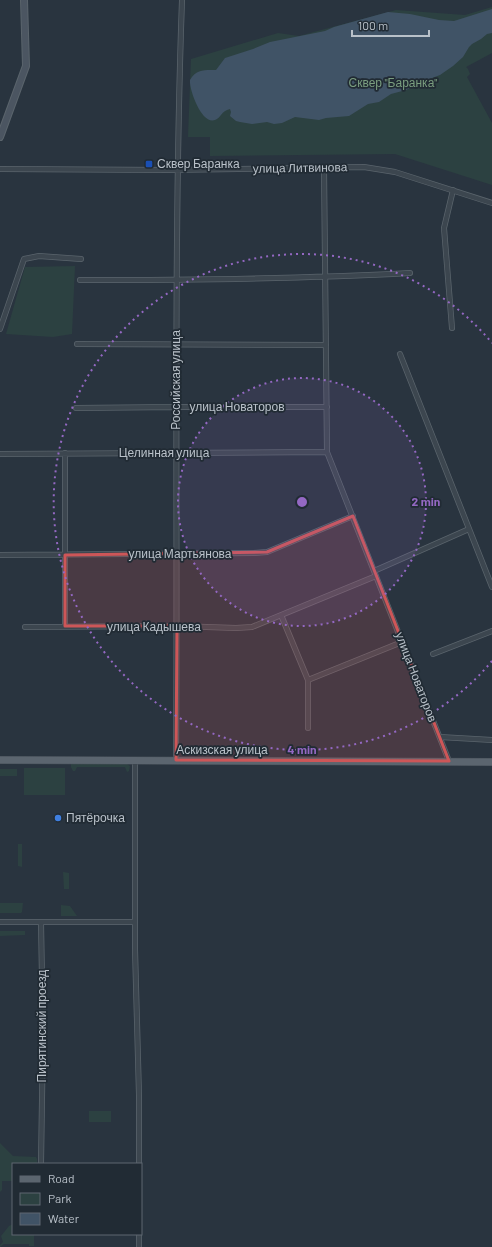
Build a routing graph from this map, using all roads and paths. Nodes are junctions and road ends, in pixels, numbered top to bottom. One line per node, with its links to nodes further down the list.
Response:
1 (24, 0): 3 (street)
2 (182, 0): 6 (street, Российская улица)
3 (0, 137)
4 (324, 168): 6 (street, улица Литвинова); 7 (street, улица Литвинова); 11 (street, улица Новаторов)
5 (0, 169): 6 (street, улица Литвинова)
6 (178, 170): 13 (street, Российская улица)
7 (453, 190): 8 (street, улица Литвинова); 14 (street)
8 (492, 203)
9 (81, 258): 15 (street)
10 (410, 273): 11 (street)
11 (326, 277): 13 (street); 18 (street, улица Новаторов)
12 (80, 280): 13 (street)
13 (176, 280): 17 (street, Российская улица)
14 (452, 328)
15 (0, 329)
16 (77, 344): 17 (street)
17 (176, 344): 18 (street); 20 (street, Российская улица)
18 (326, 345): 21 (street, улица Новаторов)
19 (400, 354): 28 (street)
20 (176, 407): 21 (street, улица Новаторов); 22 (street, улица Новаторов); 23 (street, Российская улица)
21 (327, 407): 24 (street, улица Новаторов)
22 (76, 408)
23 (176, 452): 24 (street, Целинная улица); 25 (street, Целинная улица); 29 (street, Российская улица)
24 (327, 452): 27 (street, улица Новаторов)
25 (66, 453): 26 (street, Целинная улица); 31 (street)
26 (0, 454)
27 (353, 516): 29 (street, улица Мартьянова); 32 (street, улица Новаторов)
28 (469, 528): 32 (street); 34 (street)
29 (176, 554): 31 (street, улица Мартьянова); 38 (street, Российская улица)
30 (0, 555): 31 (street, улица Мартьянова)
31 (65, 555): 37 (street)
32 (374, 571): 33 (street, улица Новаторов)
33 (376, 576): 35 (street, улица Кадышева); 40 (street, улица Новаторов)
34 (492, 587)
35 (281, 615): 38 (street, улица Кадышева); 42 (street)
36 (25, 626): 37 (street, улица Кадышева)
37 (65, 626): 38 (street, улица Кадышева)
38 (177, 626): 48 (street, Российская улица)
39 (492, 631): 41 (street)
40 (402, 642): 42 (street); 44 (street, улица Новаторов)
41 (433, 654)
42 (308, 680): 43 (street)
43 (308, 728)
44 (440, 737): 45 (street); 49 (street, улица Новаторов)
45 (492, 740)
46 (0, 760): 47 (main road, Аскизская улица)
47 (135, 760): 48 (main road, Аскизская улица); 53 (street)
48 (176, 760): 49 (main road, Аскизская улица)
49 (449, 761): 50 (main road, Аскизская улица)
50 (492, 762)
51 (0, 922): 52 (street)
52 (41, 922): 53 (street); 54 (street, Пирятинский проезд)
53 (134, 922): 55 (street)
54 (41, 1163)
55 (139, 1163)
56 (139, 1235): 57 (street)
57 (139, 1247)

